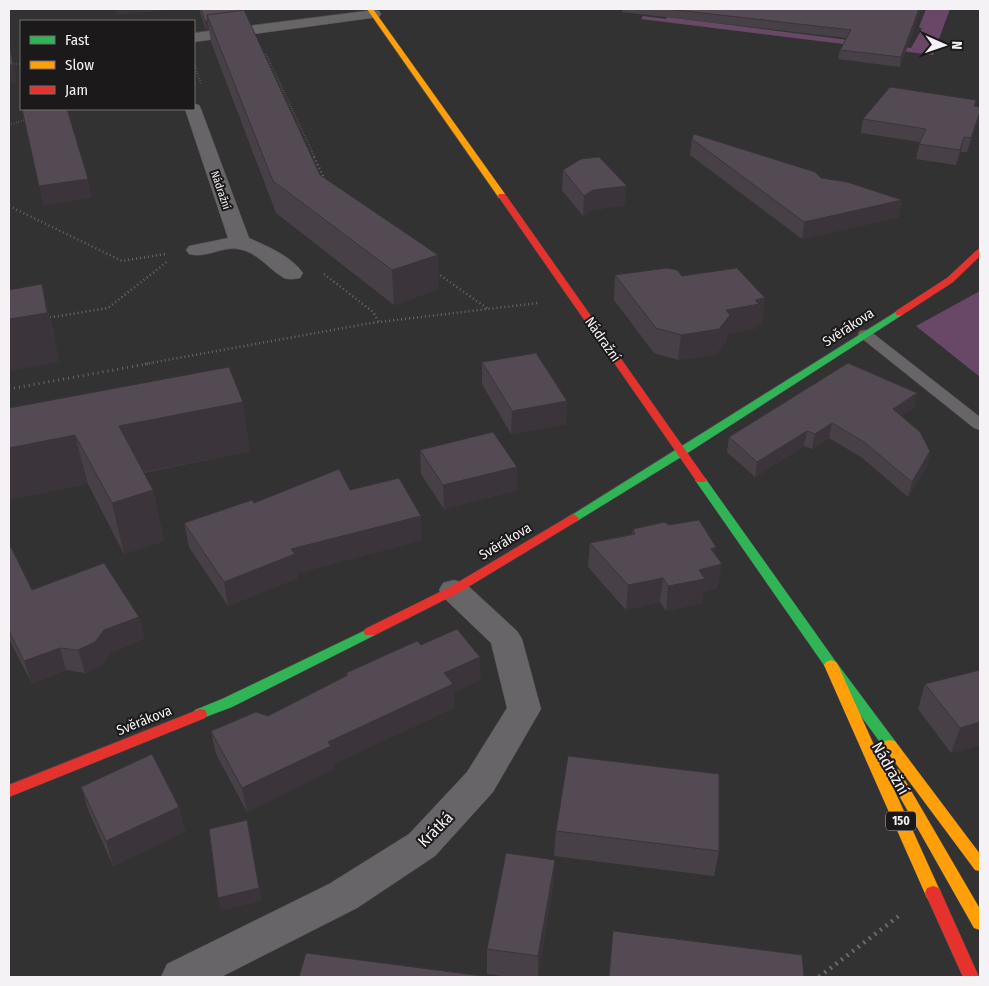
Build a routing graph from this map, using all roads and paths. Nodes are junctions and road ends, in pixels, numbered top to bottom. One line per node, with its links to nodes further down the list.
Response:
1 (372, 11): 2 (street, Nádražní); 24 (main road, Nádražní / 150)
2 (195, 38)
3 (264, 51): 9 (path)
4 (195, 67): 5 (path)
5 (203, 91)
6 (193, 110): 11 (street, Nádražní)
7 (30, 118): 8 (path)
8 (9, 125)
9 (328, 186)
10 (9, 206): 12 (path)
11 (240, 242): 12 (street); 16 (street)
12 (187, 251): 19 (path)
13 (980, 252): 21 (main road, Svěrákova)
14 (318, 270): 20 (path)
15 (432, 270): 18 (path)
16 (292, 273)
17 (540, 303): 18 (path)
18 (488, 309): 20 (path)
19 (45, 319)
20 (379, 322): 22 (path)
21 (865, 334): 23 (lane); 24 (main road, Svěrákova)
22 (9, 390)
23 (980, 425)
24 (682, 452): 25 (main road, Svěrákova); 26 (main road, Nádražní / 150)
25 (454, 590): 27 (main road, Svěrákova); 31 (street, Krátká)
26 (831, 665): 28 (main road, Nádražní / 150); 30 (main road, Nádražní / 150); 33 (main road, 150)
27 (9, 791)
28 (980, 865)
29 (904, 911): 32 (path)
30 (980, 923)
31 (181, 977)
32 (819, 977)
33 (971, 977)

